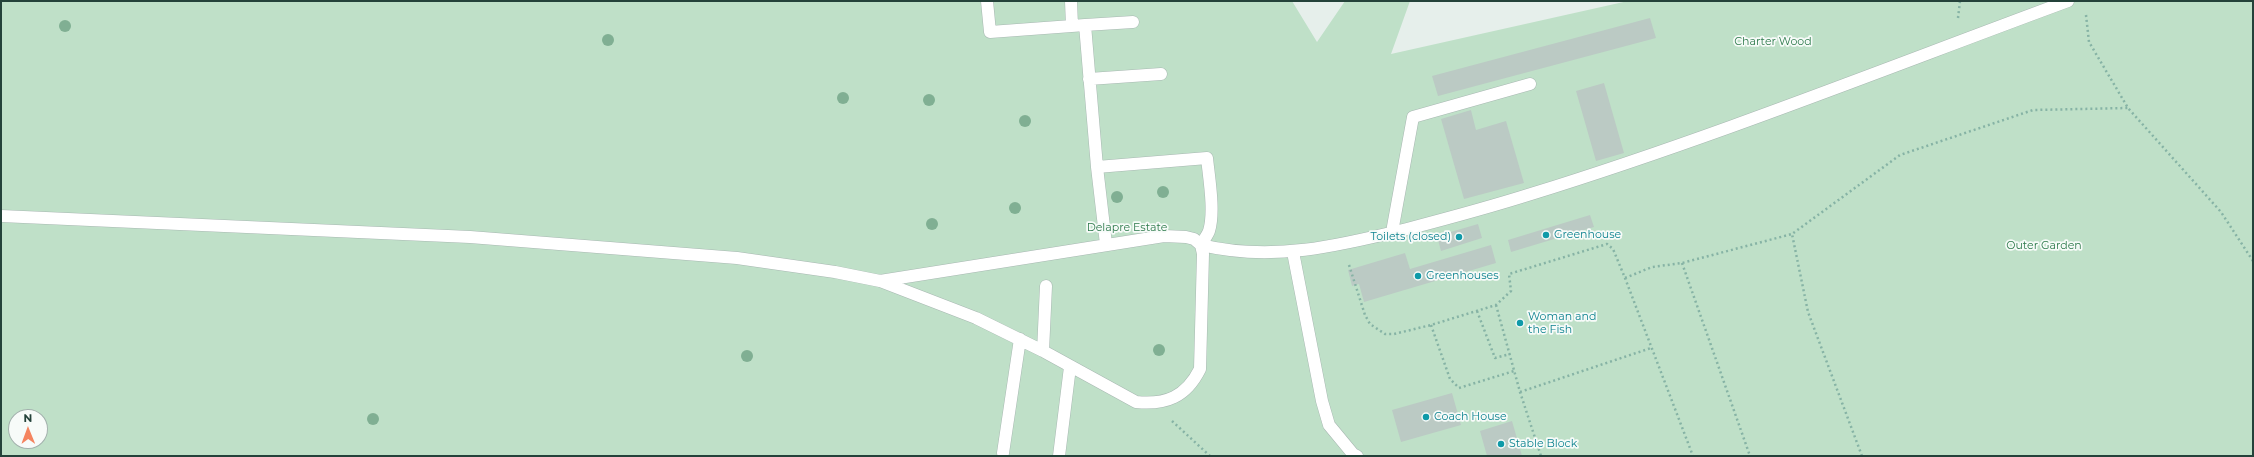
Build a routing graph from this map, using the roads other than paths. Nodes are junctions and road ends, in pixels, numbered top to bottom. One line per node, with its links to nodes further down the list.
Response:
1 (987, 1): 6 (lane)
2 (1071, 1): 6 (lane)
3 (2068, 1): 12 (lane)
4 (1133, 22): 5 (lane)
5 (1085, 25): 6 (lane); 8 (lane)
6 (1072, 26)
7 (1161, 74): 8 (lane)
8 (1089, 79): 10 (lane)
9 (1530, 84): 12 (lane)
10 (1097, 167): 13 (lane); 14 (lane)
11 (1, 216): 16 (lane)
12 (1392, 232): 15 (lane)
13 (1106, 244): 14 (lane); 16 (lane)
14 (1201, 245): 15 (lane); 20 (lane)
15 (1293, 252): 23 (lane)
16 (880, 281): 18 (lane)
17 (1046, 286): 19 (lane)
18 (1020, 339): 19 (lane); 21 (lane)
19 (1043, 351): 20 (lane)
20 (1070, 367): 22 (lane)
21 (1003, 453)
22 (1059, 456)
23 (1357, 456)

